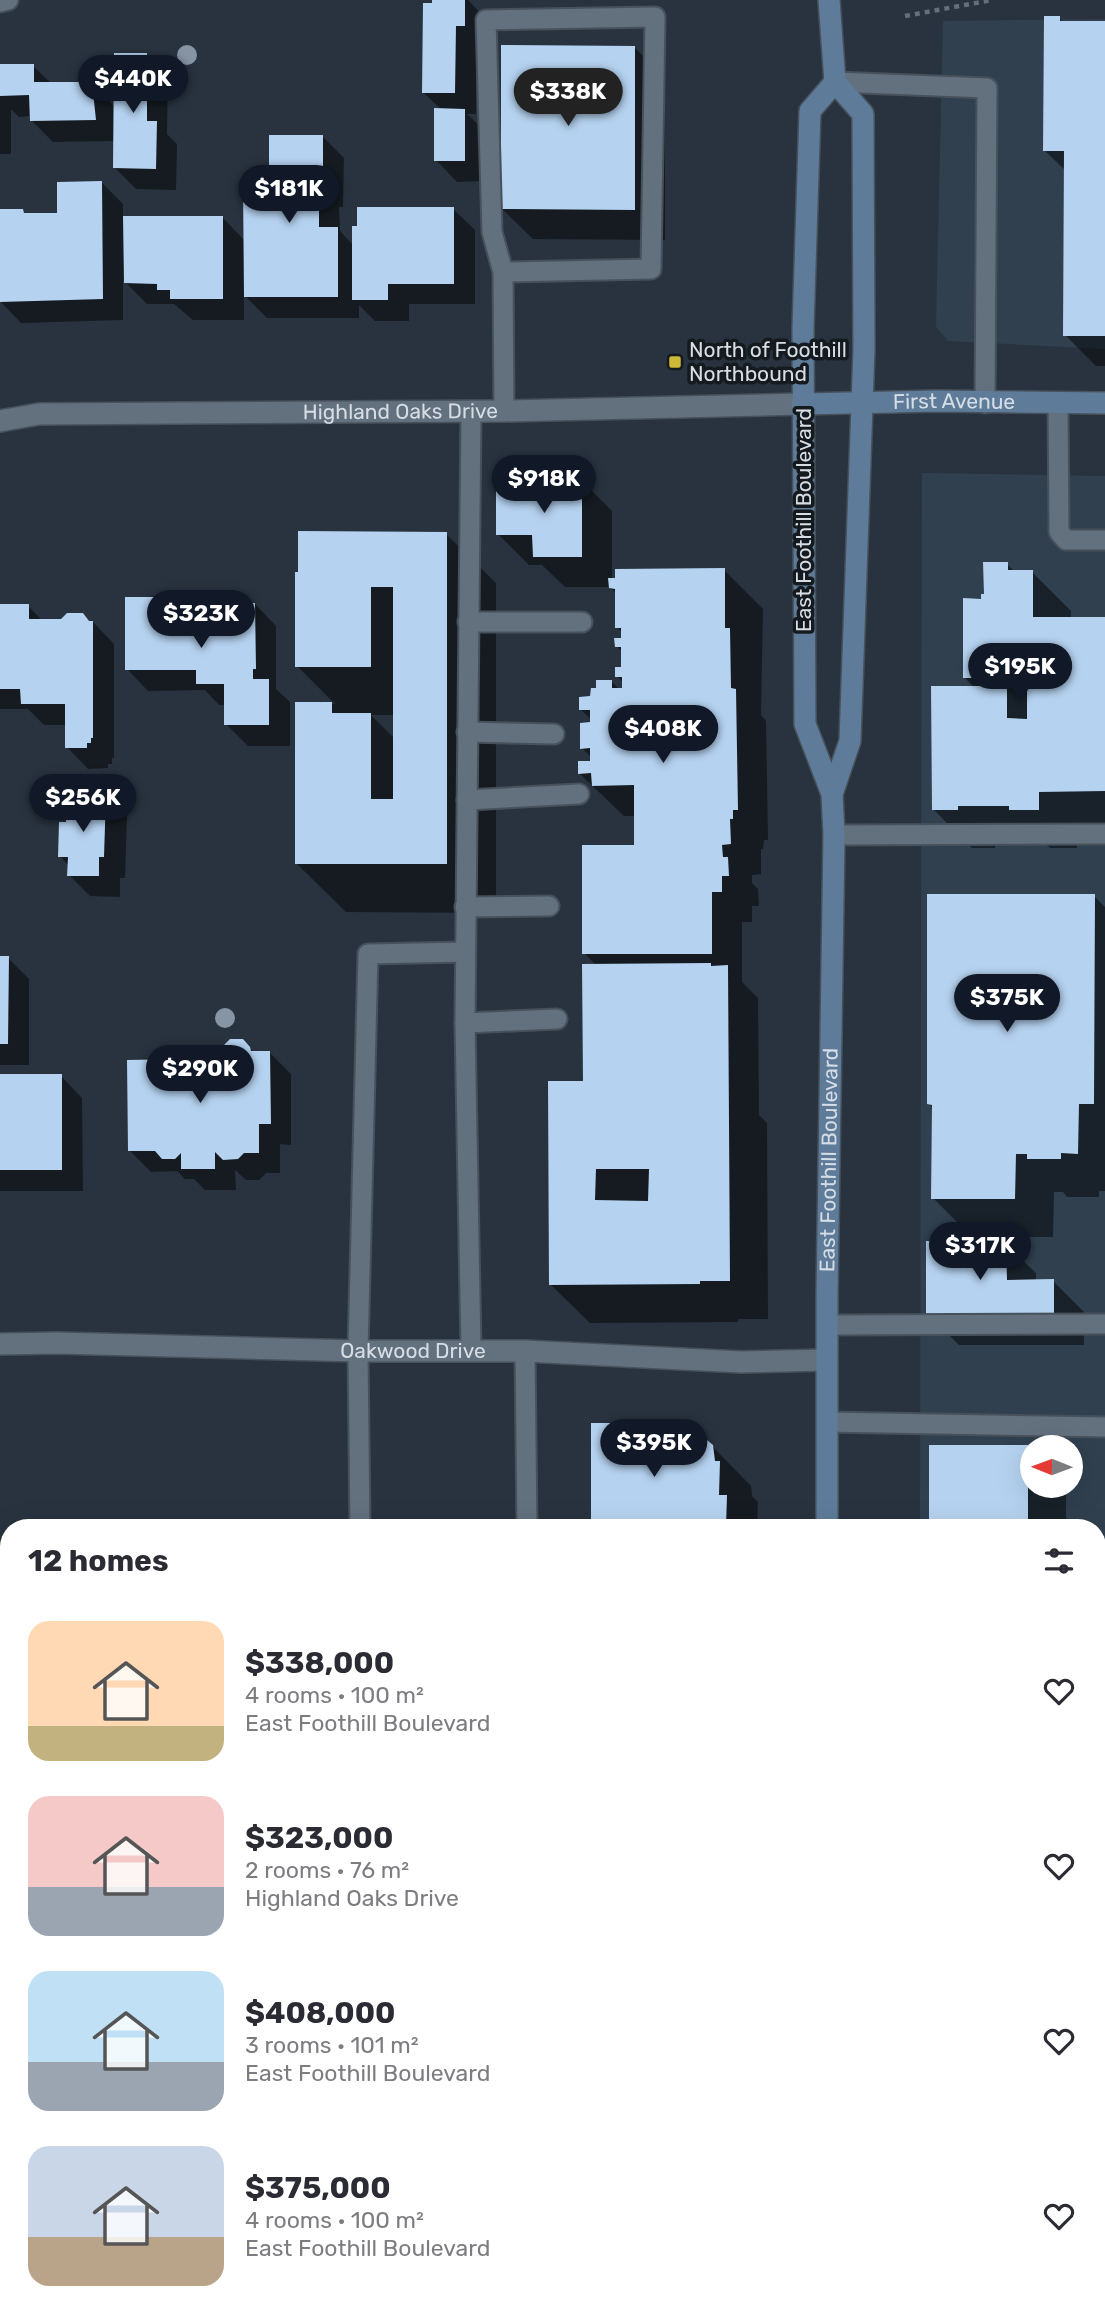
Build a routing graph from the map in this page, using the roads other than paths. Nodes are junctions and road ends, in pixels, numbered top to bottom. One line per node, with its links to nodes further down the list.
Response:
1 (8, 0): 3 (lane)
2 (829, 0): 4 (main road)
3 (0, 2)
4 (835, 82): 6 (main road, East Foothill Boulevard); 7 (lane); 9 (main road, East Foothill Boulevard)
5 (503, 272): 5 (lane); 12 (lane)
6 (860, 402): 7 (main road, First Avenue); 9 (main road, First Avenue); 20 (main road, East Foothill Boulevard)
7 (985, 403): 10 (main road, First Avenue)
8 (1105, 403): 10 (main road, First Avenue)
9 (802, 404): 12 (street, Highland Oaks Drive); 20 (main road, East Foothill Boulevard)
10 (1058, 404): 14 (lane)
11 (471, 411): 12 (street, Highland Oaks Drive); 13 (street, Highland Oaks Drive); 15 (lane)
12 (504, 411)
13 (0, 421)
14 (1105, 540)
15 (468, 622): 16 (lane); 17 (lane)
16 (582, 622)
17 (467, 732): 18 (lane); 21 (lane)
18 (554, 734)
19 (579, 794): 21 (lane)
20 (832, 794): 23 (main road, East Foothill Boulevard)
21 (467, 800): 24 (lane)
22 (1105, 834): 23 (lane)
23 (834, 835): 30 (main road, East Foothill Boulevard)
24 (465, 906): 25 (lane); 26 (lane)
25 (549, 906)
26 (465, 952): 28 (lane); 33 (lane)
27 (557, 1019): 28 (lane)
28 (465, 1023): 32 (lane)
29 (1105, 1324): 30 (lane)
30 (827, 1325): 35 (main road, East Foothill Boulevard)
31 (0, 1344): 33 (street, Oakwood Drive)
32 (471, 1350): 33 (street, Oakwood Drive); 34 (street, Oakwood Drive)
33 (358, 1351): 38 (lane)
34 (525, 1351): 35 (street, Oakwood Drive); 39 (lane)
35 (827, 1360): 36 (main road, East Foothill Boulevard)
36 (827, 1422): 37 (lane); 40 (main road, East Foothill Boulevard)
37 (1105, 1427)
38 (360, 1519)
39 (527, 1519)
40 (827, 1519)

